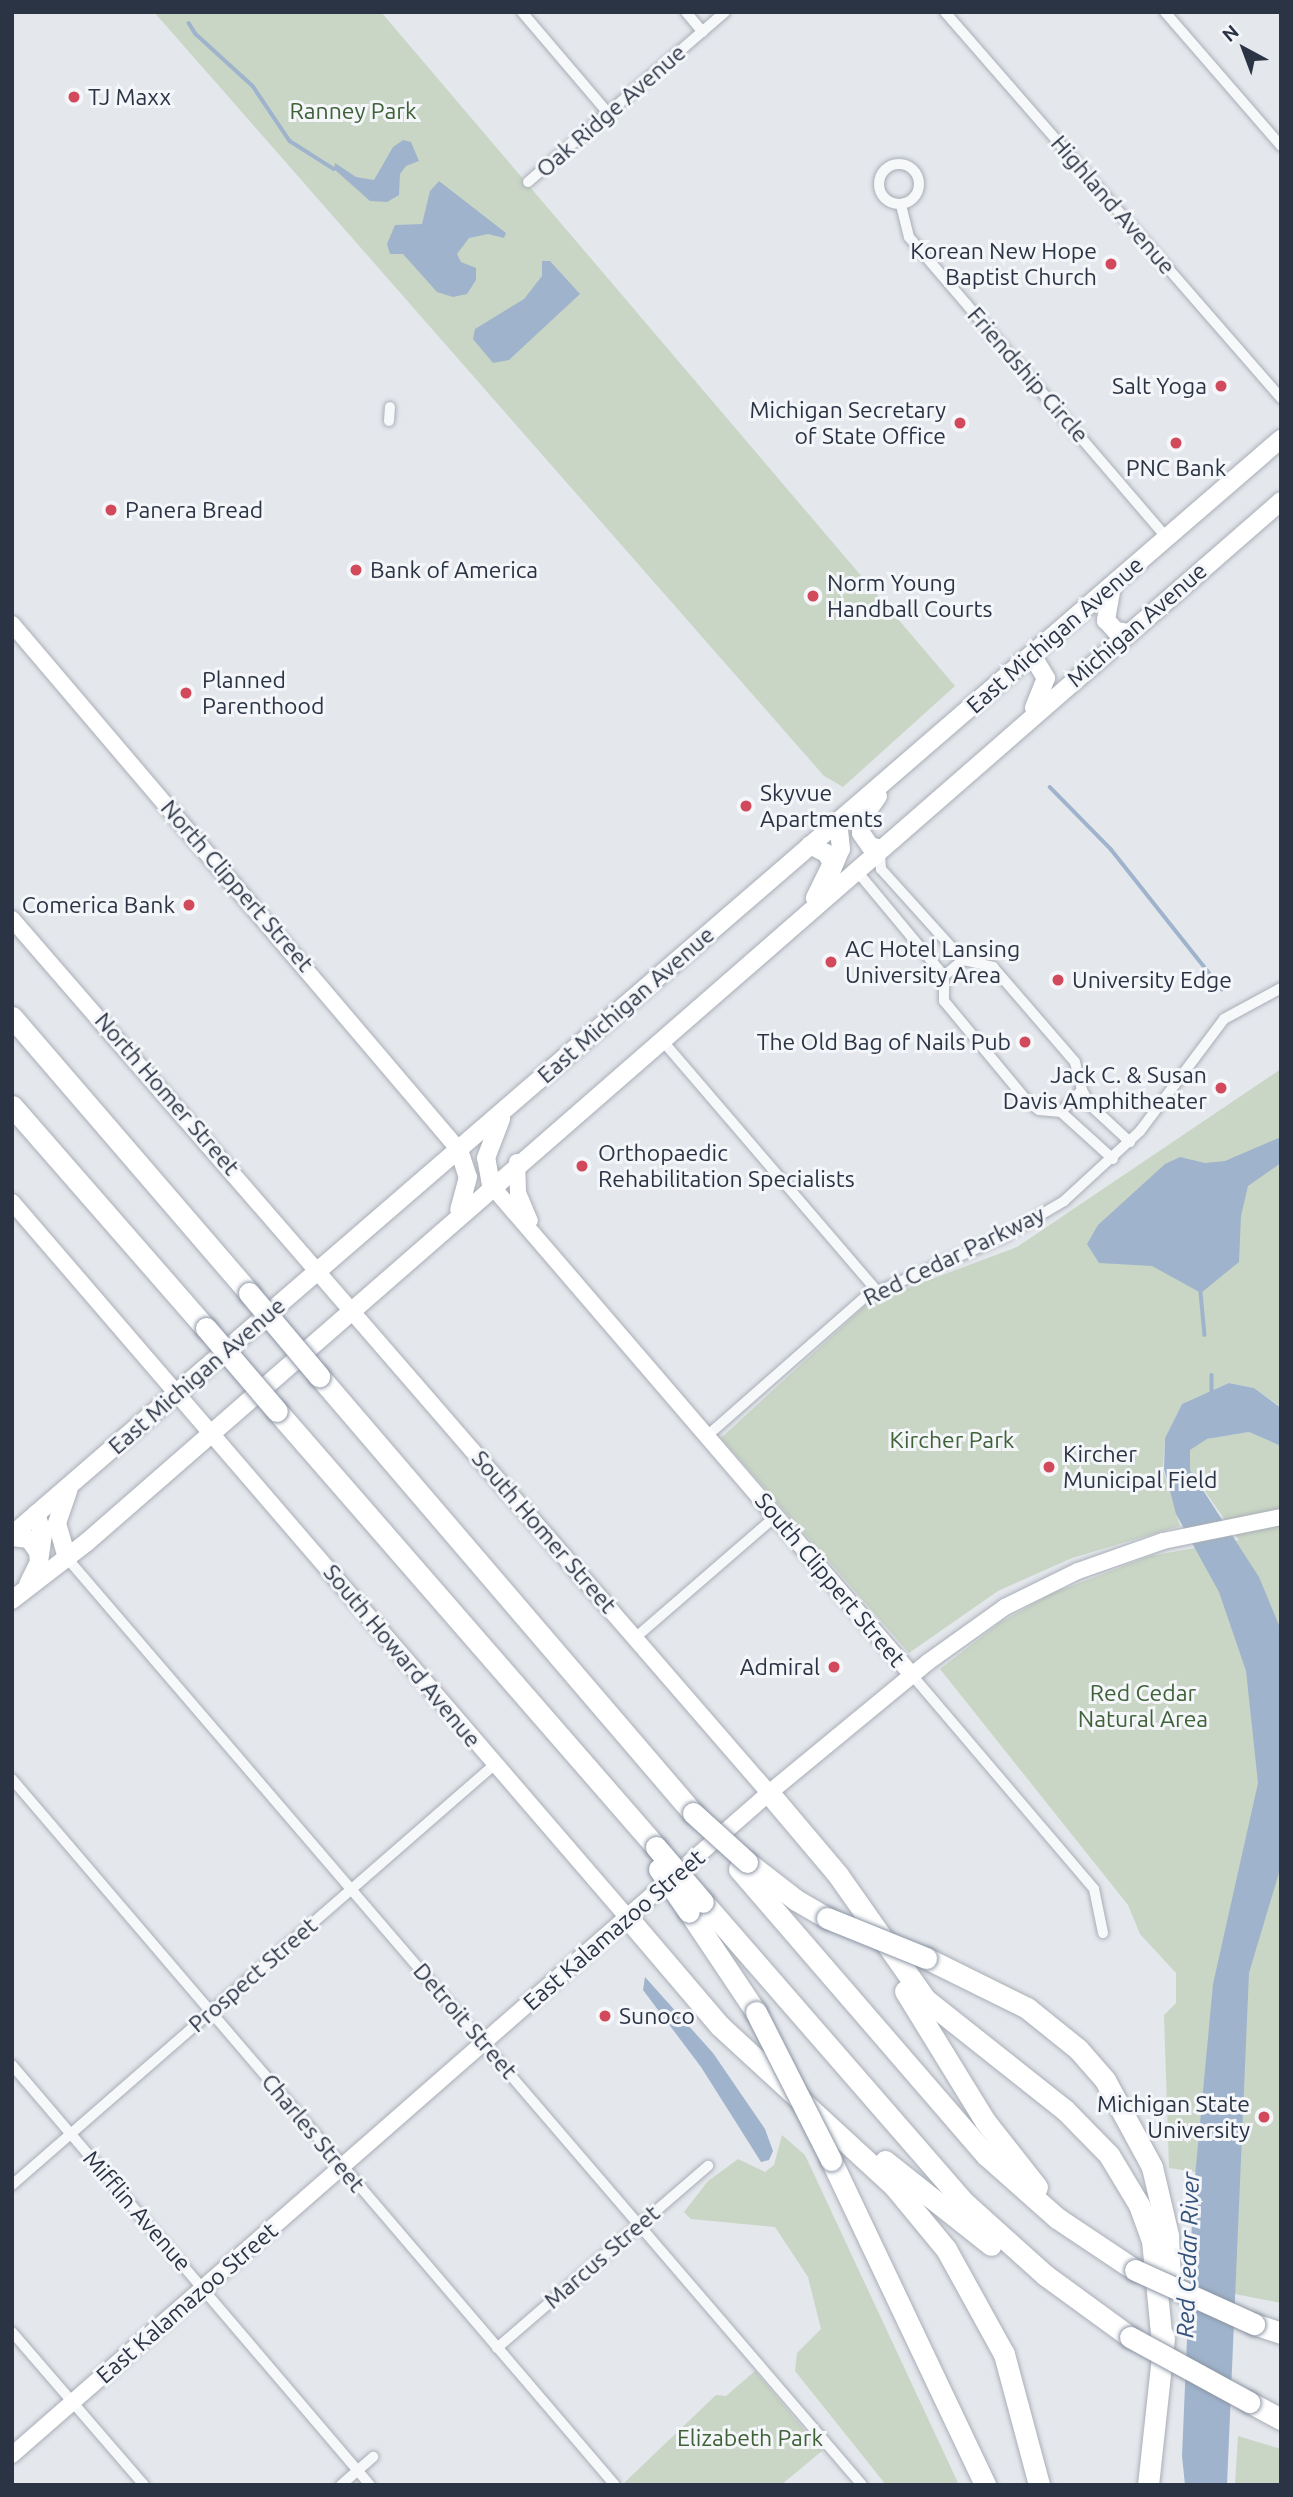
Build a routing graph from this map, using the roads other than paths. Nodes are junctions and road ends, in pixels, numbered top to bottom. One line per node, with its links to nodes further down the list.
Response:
1 (522, 12): 7 (street)
2 (686, 12): 6 (street)
3 (725, 12): 6 (street, Oak Ridge Avenue)
4 (945, 12): 11 (street, Highland Avenue)
5 (1165, 12): 8 (street)
6 (703, 32): 7 (street, Oak Ridge Avenue)
7 (608, 113): 9 (street, Oak Ridge Avenue)
8 (1281, 146)
9 (528, 182)
10 (901, 205): 16 (street, Friendship Circle)
11 (1281, 398)
12 (390, 407): 13 (street)
13 (389, 421)
14 (1281, 439): 16 (main road, East Michigan Avenue)
15 (1281, 500): 19 (main road, Michigan Avenue)
16 (1167, 538): 17 (main road, East Michigan Avenue)
17 (1112, 586): 19 (main road); 20 (main road, East Michigan Avenue)
18 (12, 624): 42 (street, North Clippert Street)
19 (1128, 633): 21 (main road, Michigan Avenue)
20 (1032, 655): 21 (main road); 23 (main road, East Michigan Avenue)
21 (1024, 723): 22 (main road, Michigan Avenue)
22 (993, 750): 27 (main road, East Michigan Avenue)
23 (897, 771): 24 (main road); 25 (main road, East Michigan Avenue)
24 (862, 819): 27 (main road); 28 (main road)
25 (838, 821): 26 (main road, East Michigan Avenue); 29 (main road)
26 (810, 845): 29 (main road); 39 (main road, East Michigan Avenue)
27 (881, 849): 28 (main road, East Michigan Avenue); 32 (street)
28 (856, 870): 30 (main road, East Michigan Avenue); 33 (street)
29 (831, 873): 30 (main road)
30 (802, 917): 36 (main road, East Michigan Avenue)
31 (12, 919): 49 (street, North Homer Street)
32 (963, 960): 33 (street); 37 (street)
33 (944, 976): 40 (street)
34 (1281, 988): 41 (street, Red Cedar Parkway)
35 (12, 1017): 70 (highway, bridge)
36 (661, 1039): 44 (main road, East Michigan Avenue); 50 (street)
37 (1082, 1090): 40 (street); 41 (street)
38 (12, 1106): 72 (highway, bridge)
39 (508, 1107): 42 (main road, East Michigan Avenue); 45 (main road)
40 (1061, 1112): 43 (street)
41 (1130, 1142): 43 (street, Red Cedar Parkway)
42 (459, 1150): 47 (main road); 49 (main road, East Michigan Avenue)
43 (1113, 1159): 50 (street, Red Cedar Parkway)
44 (517, 1162): 45 (main road, East Michigan Avenue); 48 (street, South Clippert Street)
45 (491, 1185): 47 (main road, East Michigan Avenue); 48 (street, South Clippert Street)
46 (12, 1202): 52 (street, South Howard Avenue)
47 (447, 1223): 51 (main road, East Michigan Avenue)
48 (537, 1236): 54 (street, South Clippert Street)
49 (320, 1271): 51 (street, South Homer Street); 52 (main road, East Michigan Avenue)
50 (876, 1290): 54 (street, Red Cedar Parkway)
51 (351, 1307): 53 (main road, East Michigan Avenue); 65 (street, South Homer Street)
52 (177, 1393): 53 (street, South Howard Avenue); 55 (main road, East Michigan Avenue)
53 (211, 1432): 61 (main road, East Michigan Avenue); 67 (street, South Howard Avenue)
54 (708, 1435): 58 (street, South Clippert Street)
55 (72, 1483): 56 (main road); 57 (main road, East Michigan Avenue)
56 (60, 1507): 61 (main road); 62 (main road)
57 (36, 1514): 60 (main road, East Michigan Avenue); 63 (main road)
58 (776, 1516): 65 (street); 66 (street, South Clippert Street)
59 (1281, 1517): 66 (street, East Kalamazoo Street)
60 (12, 1536): 63 (main road)
61 (87, 1542): 62 (main road, East Michigan Avenue)
62 (67, 1558): 64 (main road, East Michigan Avenue); 71 (street, Detroit Street)
63 (39, 1562): 64 (main road)
64 (18, 1595)
65 (635, 1638): 69 (street, South Homer Street)
66 (912, 1675): 69 (street, East Kalamazoo Street); 75 (street, South Clippert Street)
67 (494, 1765): 71 (street, Prospect Street); 74 (street, South Howard Avenue)
68 (12, 1779): 76 (street, Charles Street)
69 (769, 1793): 73 (highway); 74 (street, East Kalamazoo Street)
70 (743, 1865): 85 (highway); 90 (highway, bridge)
71 (351, 1888): 76 (street, Prospect Street); 77 (street, Detroit Street)
72 (696, 1907): 87 (highway); 102 (highway, bridge)
73 (862, 1911): 85 (highway); 90 (highway)
74 (628, 1918): 77 (street, East Kalamazoo Street); 79 (highway)
75 (1103, 1933)
76 (211, 2012): 80 (street, Prospect Street); 82 (street, Charles Street)
77 (485, 2043): 82 (street, East Kalamazoo Street); 84 (street, Detroit Street)
78 (12, 2065): 80 (street, Mifflin Avenue)
79 (783, 2084): 87 (highway); 103 (highway)
80 (71, 2134): 83 (street, Prospect Street); 86 (street, Mifflin Avenue)
81 (708, 2166): 84 (street, Marcus Street)
82 (342, 2168): 86 (street, East Kalamazoo Street); 91 (street, Charles Street)
83 (12, 2185)
84 (641, 2223): 91 (street, Marcus Street); 101 (street, Detroit Street)
85 (1135, 2270): 89 (highway, bridge)
86 (203, 2288): 92 (street, East Kalamazoo Street); 96 (street, Mifflin Avenue)
87 (1088, 2308): 93 (highway, bridge)
88 (12, 2332): 92 (street)
89 (1281, 2333)
90 (1162, 2344): 104 (highway)
91 (497, 2348): 100 (street, Charles Street)
92 (73, 2402): 94 (street, East Kalamazoo Street); 97 (street)
93 (1281, 2417)
94 (12, 2455)
95 (373, 2457): 96 (street)
96 (358, 2470): 98 (street); 99 (street, Mifflin Avenue)
97 (144, 2485)
98 (341, 2485)
99 (370, 2485)
100 (615, 2485)
101 (862, 2485)
102 (985, 2485)
103 (1039, 2485)
104 (1148, 2485)

